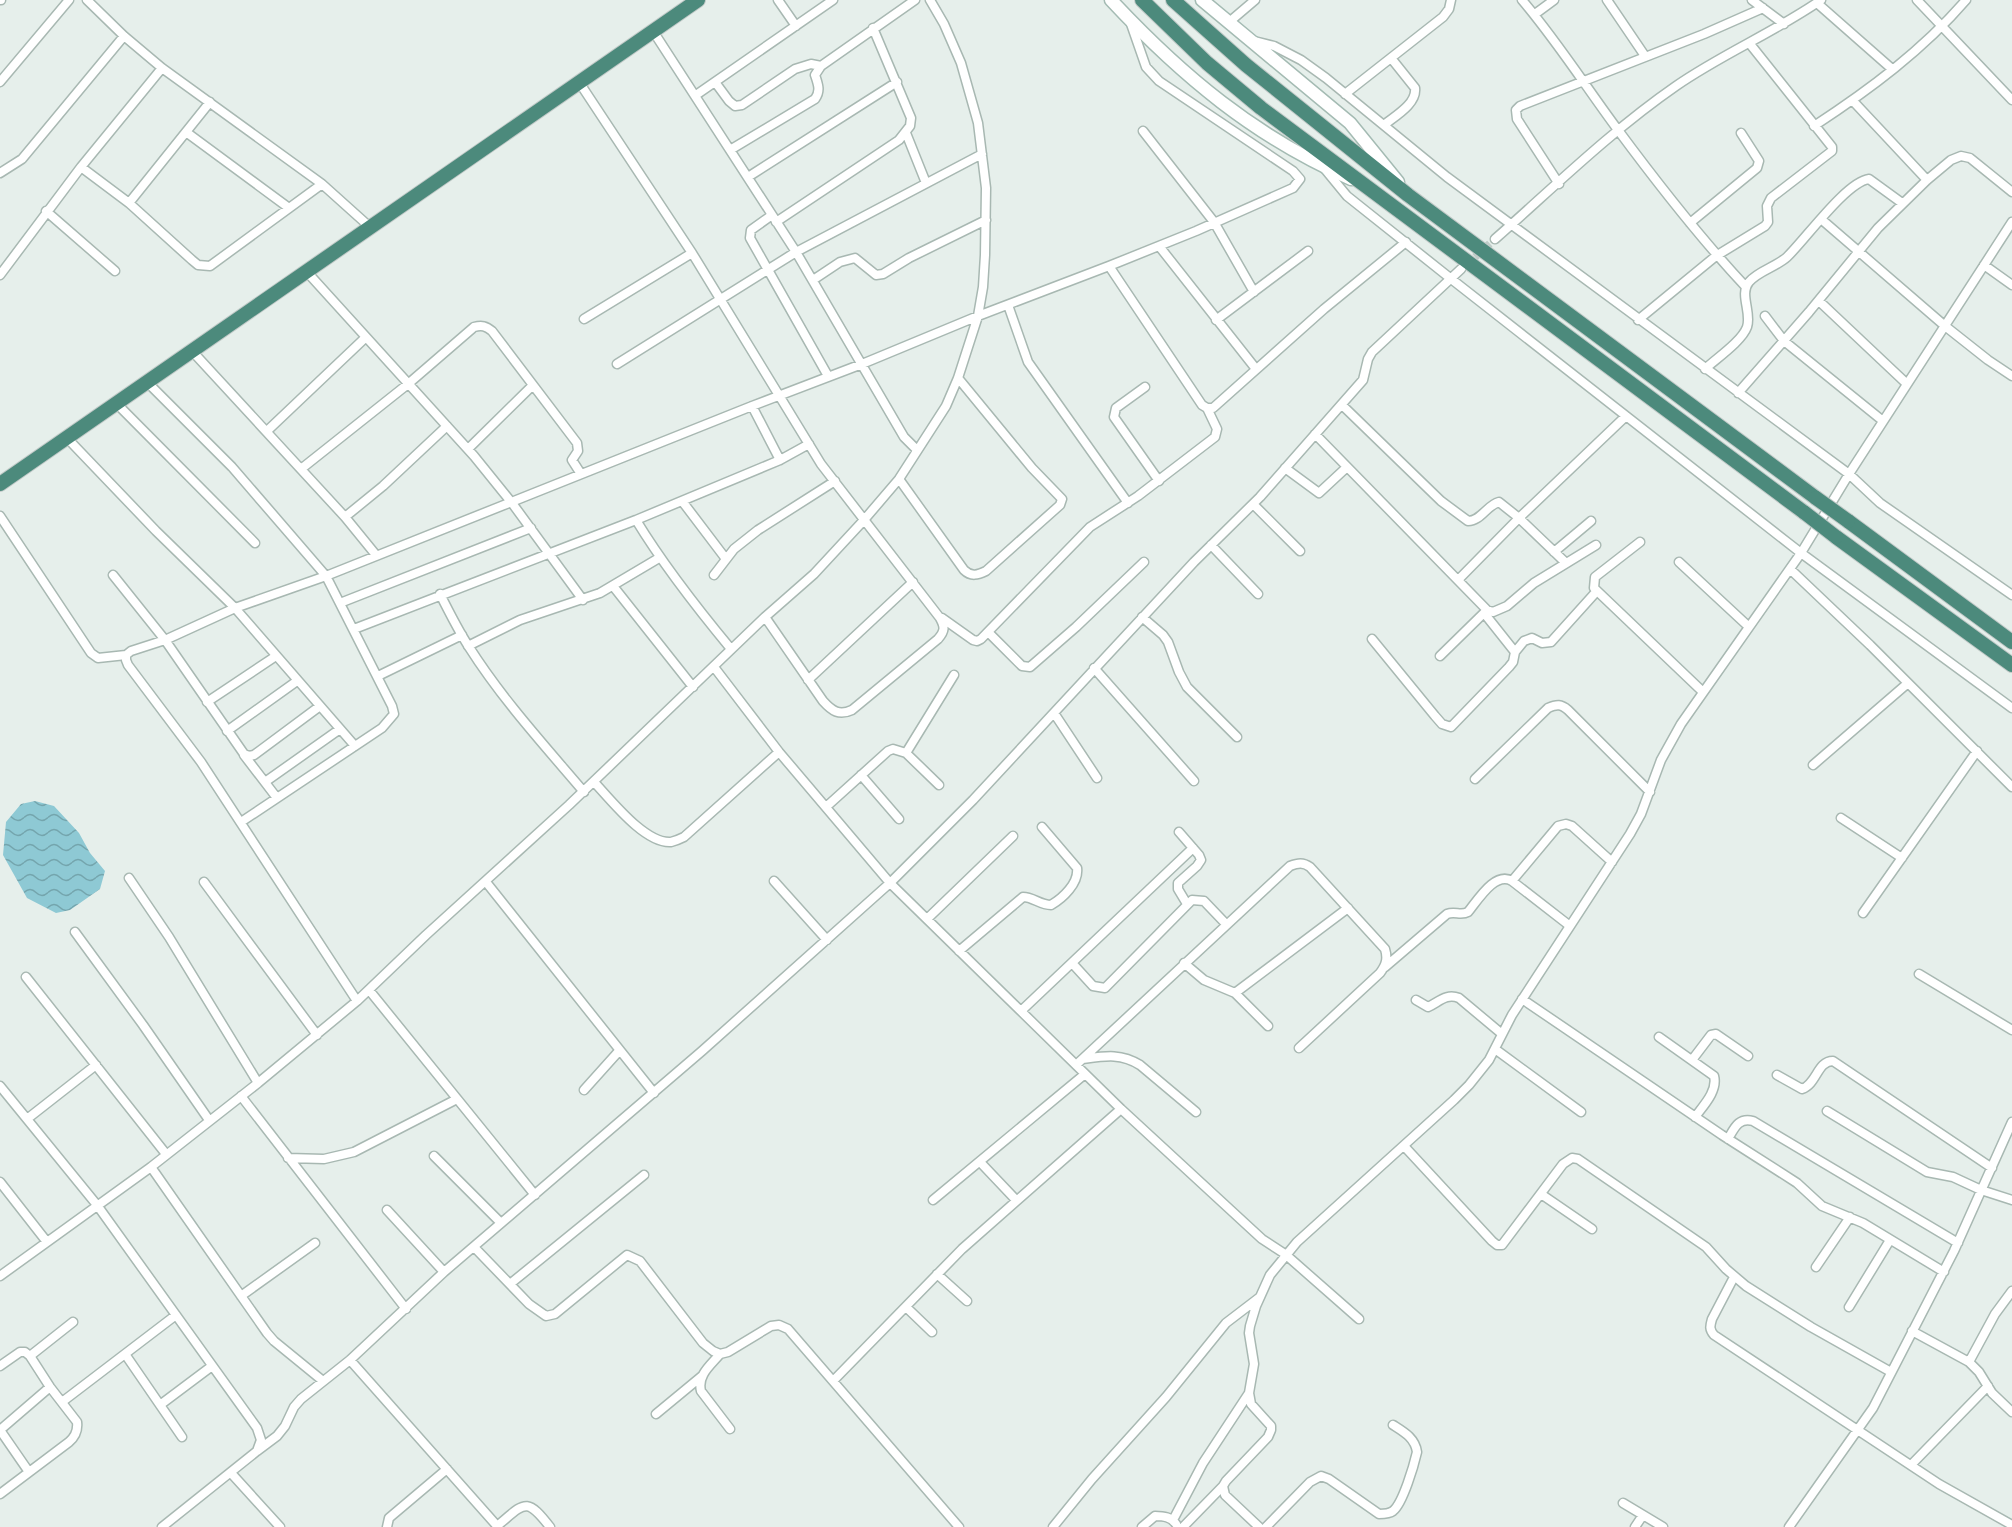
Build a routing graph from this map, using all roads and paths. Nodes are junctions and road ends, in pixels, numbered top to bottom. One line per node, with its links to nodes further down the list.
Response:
1 (69, 0): 39 (street)
2 (87, 0): 30 (street)
3 (698, 0): 29 (highway)
4 (778, 0): 26 (street)
5 (833, 0): 26 (street)
6 (915, 0): 28 (street)
7 (930, 0): 56 (street)
8 (1111, 0): 23 (main road)
9 (1142, 0): 64 (highway)
10 (1173, 0): 67 (highway)
11 (1202, 0): 24 (main road)
12 (1255, 0): 24 (street)
13 (1451, 0): 34 (street)
14 (1522, 0): 22 (street)
15 (1554, 0): 22 (street)
16 (1607, 0): 33 (street)
17 (1752, 0): 21 (street)
18 (1917, 0): 27 (street)
19 (1966, 0): 27 (street)
20 (1819, 2): 25 (street); 37 (street)
21 (1763, 8): 25 (street); 33 (street)
22 (1535, 14): 38 (street)
23 (1130, 21): 58 (main road); 75 (street)
24 (1228, 23): 31 (main road)
25 (1784, 24): 32 (street)
26 (796, 26): 41 (street)
27 (1943, 27): 37 (street); 45 (street)
28 (873, 28): 35 (street); 42 (street)
29 (653, 31): 40 (highway); 44 (street)
30 (124, 36): 36 (street); 59 (street)
31 (1246, 39): 43 (street); 67 (main road)
32 (1750, 44): 49 (street); 51 (street)
33 (1645, 56): 38 (street)
34 (1390, 58): 43 (street); 48 (street)
35 (821, 66): 41 (street); 55 (street)
36 (162, 68): 47 (street); 57 (street)
37 (1892, 69): 46 (street)
38 (1583, 80): 51 (street); 65 (street)
39 (0, 82)
40 (579, 82): 79 (highway); 86 (street)
41 (716, 82): 44 (street)
42 (897, 82): 53 (street); 60 (street)
43 (1345, 94): 48 (street)
44 (696, 95): 55 (street)
45 (2012, 100)
46 (1853, 101): 49 (street); 61 (street)
47 (210, 102): 52 (street); 63 (street)
48 (1384, 126): 78 (street)
49 (1814, 126): 87 (street)
50 (1143, 130): 75 (street)
51 (1618, 130): 65 (street); 77 (street)
52 (186, 132): 68 (street); 70 (street)
53 (906, 133): 62 (street); 72 (street)
54 (1741, 133): 77 (street)
55 (730, 150): 60 (street)
56 (982, 153): 62 (street); 74 (street)
57 (81, 166): 68 (street); 71 (street)
58 (1322, 166): 64 (main road); 81 (street)
59 (0, 173)
60 (748, 177): 72 (street)
61 (1927, 180): 66 (street); 69 (street)
62 (926, 183): 85 (street)
63 (322, 184): 70 (street); 79 (street)
64 (1363, 184): 205 (highway, bridge)
65 (1559, 184): 78 (street)
66 (2012, 192)
67 (1408, 195): 198 (highway, bridge)
68 (129, 203): 70 (street)
69 (1902, 203): 73 (street); 84 (street)
70 (289, 208)
71 (46, 211): 92 (street); 94 (street)
72 (774, 218): 85 (street); 91 (street)
73 (1821, 219): 84 (street); 98 (street)
74 (986, 220): 96 (street); 103 (street)
75 (1214, 222): 82 (street); 99 (street)
76 (2012, 222): 88 (street)
77 (1690, 223): 87 (street)
78 (1510, 225): 80 (street); 107 (street)
79 (371, 228): 93 (highway)
80 (1495, 239)
81 (1406, 242): 95 (street); 114 (street)
82 (1159, 246): 89 (street); 106 (street)
83 (1308, 251): 99 (street)
84 (1859, 251): 101 (street); 108 (street)
85 (796, 252): 91 (street); 96 (street)
86 (692, 253): 100 (street); 105 (street)
87 (1716, 256): 98 (street); 107 (street)
88 (1984, 265): 97 (street); 108 (street)
89 (1109, 266): 102 (street); 129 (street)
90 (1461, 269): 95 (street)
91 (768, 270): 100 (street); 116 (street)
92 (115, 271)
93 (308, 272): 109 (street); 111 (highway)
94 (0, 275)
95 (1450, 278): 127 (street); 130 (street)
96 (813, 280): 113 (street)
97 (2012, 285)
98 (1746, 287): 115 (street)
99 (1254, 292): 106 (street)
100 (720, 298): 112 (street); 125 (street)
101 (1819, 301): 110 (street); 121 (street)
102 (1008, 305): 103 (street); 151 (street)
103 (978, 316): 113 (street); 118 (street)
104 (1765, 316): 110 (street)
105 (584, 319)
106 (1216, 320): 114 (street)
107 (1638, 320): 115 (street)
108 (1945, 326): 117 (street); 121 (street)
109 (365, 338): 120 (street); 133 (street)
110 (1784, 341): 124 (street); 131 (street)
111 (192, 351): 119 (highway); 133 (street)
112 (617, 364)
113 (862, 364): 116 (street); 138 (street)
114 (1256, 369): 129 (street)
115 (1705, 369): 124 (street)
116 (828, 376): 125 (street)
117 (2012, 376)
118 (958, 378): 138 (street); 145 (street)
119 (148, 383): 126 (highway); 177 (street)
120 (408, 384): 122 (street); 132 (street); 142 (street)
121 (1907, 384): 131 (street)
122 (533, 385): 137 (street); 143 (street)
123 (1144, 387): 146 (street)
124 (1738, 393): 144 (street)
125 (780, 395): 128 (street); 136 (street)
126 (117, 404): 135 (highway); 161 (street)
127 (1342, 405): 134 (street); 155 (street)
128 (752, 406): 139 (street); 143 (street)
129 (1207, 408): 146 (street)
130 (1626, 416): 155 (street); 166 (street)
131 (1883, 421): 144 (street)
132 (447, 426): 137 (street); 154 (street)
133 (267, 431): 142 (street)
134 (1315, 435): 140 (street); 141 (street)
135 (67, 438): 148 (highway); 187 (street)
136 (809, 444): 139 (street); 147 (street)
137 (468, 449): 150 (street)
138 (917, 450): 145 (street)
139 (780, 460): 149 (street)
140 (1347, 467): 141 (street); 178 (street)
141 (1286, 468): 152 (street)
142 (301, 469): 154 (street)
143 (581, 474): 150 (street)
144 (1849, 474): 166 (street); 181 (street)
145 (898, 479): 157 (street)
146 (1159, 481): 151 (street)
147 (835, 482): 157 (street); 170 (street)
148 (0, 484)
149 (682, 501): 156 (street); 170 (street)
150 (512, 503): 159 (street); 167 (street)
151 (1128, 503): 194 (street)
152 (1253, 504): 162 (street); 164 (street)
153 (0, 516): 202 (street)
154 (345, 517): 167 (street)
155 (1520, 518): 165 (street); 178 (street)
156 (636, 520): 168 (street); 169 (street)
157 (864, 520): 179 (street); 190 (street)
158 (1591, 521): 165 (street)
159 (531, 528): 168 (street); 186 (street)
160 (1640, 542): 182 (street)
161 (255, 543)
162 (1211, 544): 184 (street); 189 (street)
163 (1596, 544): 173 (street)
164 (1299, 551)
165 (1554, 552): 173 (street)
166 (1802, 553): 174 (street); 217 (street)
167 (376, 555): 177 (street)
168 (550, 555): 183 (street); 185 (street)
169 (659, 558): 180 (street); 200 (street)
170 (726, 559): 176 (street)
171 (1144, 562): 194 (street)
172 (1679, 562): 192 (street)
173 (1566, 563): 188 (street)
174 (1790, 569): 192 (street); 212 (street)
175 (113, 575): 197 (street)
176 (714, 575)
177 (326, 576): 186 (street); 187 (street)
178 (1458, 580): 188 (street)
179 (913, 582): 191 (street); 210 (street)
180 (613, 586): 185 (street); 213 (street)
181 (2011, 591)
182 (1596, 592): 201 (street); 214 (street)
183 (440, 594): 193 (street); 195 (street)
184 (1258, 594)
185 (583, 600): 199 (street)
186 (340, 603): 193 (street)
187 (235, 609): 197 (street); 203 (street)
188 (1486, 611): 201 (street); 204 (street)
189 (1142, 616): 207 (street); 221 (street)
190 (765, 617): 200 (street); 210 (street)
191 (940, 618): 194 (street); 210 (street)
192 (1749, 627): 214 (street)
193 (354, 629): 209 (street)
194 (988, 632)
195 (462, 635): 199 (street); 209 (street)
196 (1372, 639): 201 (street)
197 (165, 640): 202 (street); 215 (street)
198 (2012, 642)
199 (468, 646): 236 (street)
200 (731, 649): 206 (street)
201 (1515, 652)
202 (126, 655): 242 (street)
203 (276, 656): 211 (street); 215 (street)
204 (1440, 656)
205 (2012, 665)
206 (714, 667): 213 (street); 224 (street)
207 (1094, 668): 218 (street); 231 (street)
208 (954, 675): 225 (street)
209 (378, 676): 222 (street)
210 (808, 680)
211 (297, 681): 216 (street); 220 (street)
212 (1908, 683): 223 (street); 227 (street)
213 (693, 687): 233 (street)
214 (1703, 692): 237 (street)
215 (207, 702): 220 (street)
216 (320, 706): 219 (street); 226 (street)
217 (2012, 708)
218 (1053, 713): 229 (street); 254 (street)
219 (340, 729): 222 (street); 232 (street)
220 (227, 731): 226 (street)
221 (1237, 737)
222 (355, 746): 238 (street)
223 (1977, 751): 235 (street); 247 (street)
224 (779, 752): 233 (street); 239 (street)
225 (906, 753): 228 (street); 234 (street)
226 (244, 754): 232 (street)
227 (1813, 765)
228 (861, 775): 239 (street); 241 (street)
229 (1097, 778)
230 (1475, 779): 237 (street)
231 (1194, 781)
232 (265, 782): 238 (street)
233 (594, 782): 236 (street)
234 (939, 784)
235 (2012, 787)
236 (584, 792): 253 (street)
237 (1650, 792): 248 (street)
238 (277, 798): 242 (street)
239 (826, 807): 254 (street)
240 (1841, 818): 247 (street)
241 (899, 819)
242 (241, 822): 272 (street)
243 (1042, 827): 263 (street)
244 (1179, 832): 246 (street)
245 (1013, 836): 258 (street)
246 (1193, 849): 255 (street); 264 (street)
247 (1902, 858): 257 (street)
248 (1612, 862): 251 (street); 260 (street)
249 (129, 878): 289 (street)
250 (774, 881): 262 (street)
251 (1512, 881): 260 (street); 266 (street)
252 (204, 882): 278 (street)
253 (486, 882): 269 (street); 282 (street)
254 (890, 883): 258 (street); 262 (street)
255 (1187, 904): 259 (street); 264 (street)
256 (1348, 908): 259 (street); 266 (street); 270 (street)
257 (1863, 913)
258 (927, 919): 263 (street)
259 (1226, 924): 265 (street)
260 (1570, 926): 271 (street)
261 (75, 932): 301 (street)
262 (827, 940): 292 (street)
263 (959, 951): 274 (street)
264 (1072, 963): 274 (street)
265 (1184, 963): 270 (street); 285 (street)
266 (1385, 967): 280 (street)
267 (1919, 974): 276 (street)
268 (26, 977): 286 (street)
269 (369, 990): 272 (street); 294 (street)
270 (1235, 993): 275 (street)
271 (1522, 999): 277 (street); 299 (street)
272 (357, 1000): 278 (street)
273 (1416, 1000): 277 (street)
274 (1020, 1011): 285 (street)
275 (1268, 1026)
276 (2012, 1030)
277 (1502, 1034): 281 (street)
278 (317, 1035): 289 (street)
279 (1659, 1037): 284 (street)
280 (1299, 1048)
281 (1494, 1049): 298 (street); 304 (street)
282 (619, 1051): 291 (street); 292 (street)
283 (1748, 1056): 284 (street)
284 (1692, 1060): 299 (street)
285 (1079, 1062): 287 (street); 297 (street)
286 (96, 1065): 300 (street); 305 (street)
287 (1085, 1074): 295 (street); 308 (street)
288 (1777, 1075): 310 (street)
289 (258, 1083): 293 (street)
290 (0, 1086): 300 (street)
291 (584, 1090)
292 (654, 1093): 314 (street)
293 (241, 1096): 301 (street); 307 (street)
294 (457, 1099): 307 (street); 314 (street)
295 (1121, 1109): 317 (street); 329 (street)
296 (1827, 1111): 313 (street)
297 (1196, 1112)
298 (1581, 1112)
299 (1695, 1117): 303 (street)
300 (27, 1119): 319 (street)
301 (208, 1120): 305 (street)
302 (2012, 1122): 310 (street)
303 (1728, 1139): 321 (street); 327 (street)
304 (1404, 1146): 315 (street); 329 (street)
305 (166, 1154): 309 (street)
306 (434, 1156): 322 (street)
307 (288, 1158): 343 (street)
308 (980, 1162): 316 (street); 317 (street)
309 (151, 1167): 319 (street); 338 (street)
310 (1992, 1168): 313 (street)
311 (644, 1175): 336 (street)
312 (0, 1182): 325 (street)
313 (1982, 1190): 318 (street); 327 (street)
314 (535, 1194): 322 (street)
315 (1541, 1194): 323 (street); 335 (street)
316 (933, 1200)
317 (1016, 1200): 333 (street)
318 (2012, 1200)
319 (97, 1205): 325 (street); 344 (street)
320 (387, 1210): 331 (street)
321 (1850, 1217): 324 (street); 330 (street)
322 (501, 1223): 328 (street)
323 (1592, 1229)
324 (1890, 1240): 332 (street); 342 (street)
325 (47, 1242): 334 (street)
326 (315, 1243): 338 (street)
327 (1958, 1243): 332 (street)
328 (474, 1247): 331 (street); 336 (street)
329 (1285, 1254): 339 (street); 345 (street)
330 (1816, 1267)
331 (444, 1272): 343 (street)
332 (1944, 1272): 347 (street)
333 (937, 1274): 340 (street); 341 (street)
334 (0, 1276)
335 (1734, 1277): 356 (street); 370 (street)
336 (510, 1284): 350 (street)
337 (2012, 1291): 353 (street)
338 (241, 1296): 358 (street)
339 (1260, 1297): 362 (street); 389 (street)
340 (967, 1301)
341 (906, 1307): 348 (street); 359 (street)
342 (1849, 1307)
343 (406, 1309): 352 (street)
344 (176, 1315): 349 (street); 355 (street)
345 (1359, 1319)
346 (73, 1322): 351 (street)
347 (1912, 1330): 353 (street); 356 (street)
348 (932, 1332)
349 (125, 1354): 363 (street); 364 (street)
350 (720, 1354): 357 (street); 359 (street)
351 (30, 1356): 354 (street); 361 (street)
352 (350, 1360): 358 (street); 374 (street)
353 (1969, 1362): 360 (street)
354 (0, 1366)
355 (212, 1366): 364 (street); 372 (street)
356 (1891, 1372): 370 (street)
357 (702, 1376): 366 (street); 368 (street)
358 (323, 1381): 372 (street)
359 (834, 1381): 388 (street)
360 (1988, 1386): 365 (street); 373 (street)
361 (50, 1388): 363 (street); 369 (street)
362 (1249, 1394): 377 (street); 381 (street)
363 (62, 1402): 375 (street)
364 (160, 1405): 371 (street)
365 (2012, 1412)
366 (656, 1414)
367 (1393, 1425): 392 (street)
368 (730, 1429)
369 (0, 1430): 375 (street)
370 (1859, 1430): 373 (street); 395 (street)
371 (182, 1437)
372 (256, 1451): 376 (street)
373 (1911, 1465): 382 (street)
374 (447, 1469): 385 (street); 386 (street)
375 (29, 1472): 378 (street)
376 (231, 1473): 383 (street); 384 (street)
377 (1223, 1486): 381 (street); 391 (street)
378 (0, 1494)
379 (1623, 1503): 380 (street)
380 (1643, 1515): 393 (street); 394 (street)
381 (1178, 1525): 390 (street)
382 (2012, 1525)
383 (162, 1527)
384 (280, 1527)
385 (387, 1527)
386 (498, 1527): 387 (street)
387 (550, 1527)
388 (959, 1527)
389 (1053, 1527)
390 (1142, 1527)
391 (1259, 1527)
392 (1266, 1527)
393 (1635, 1527)
394 (1663, 1527)
395 (1789, 1527)

